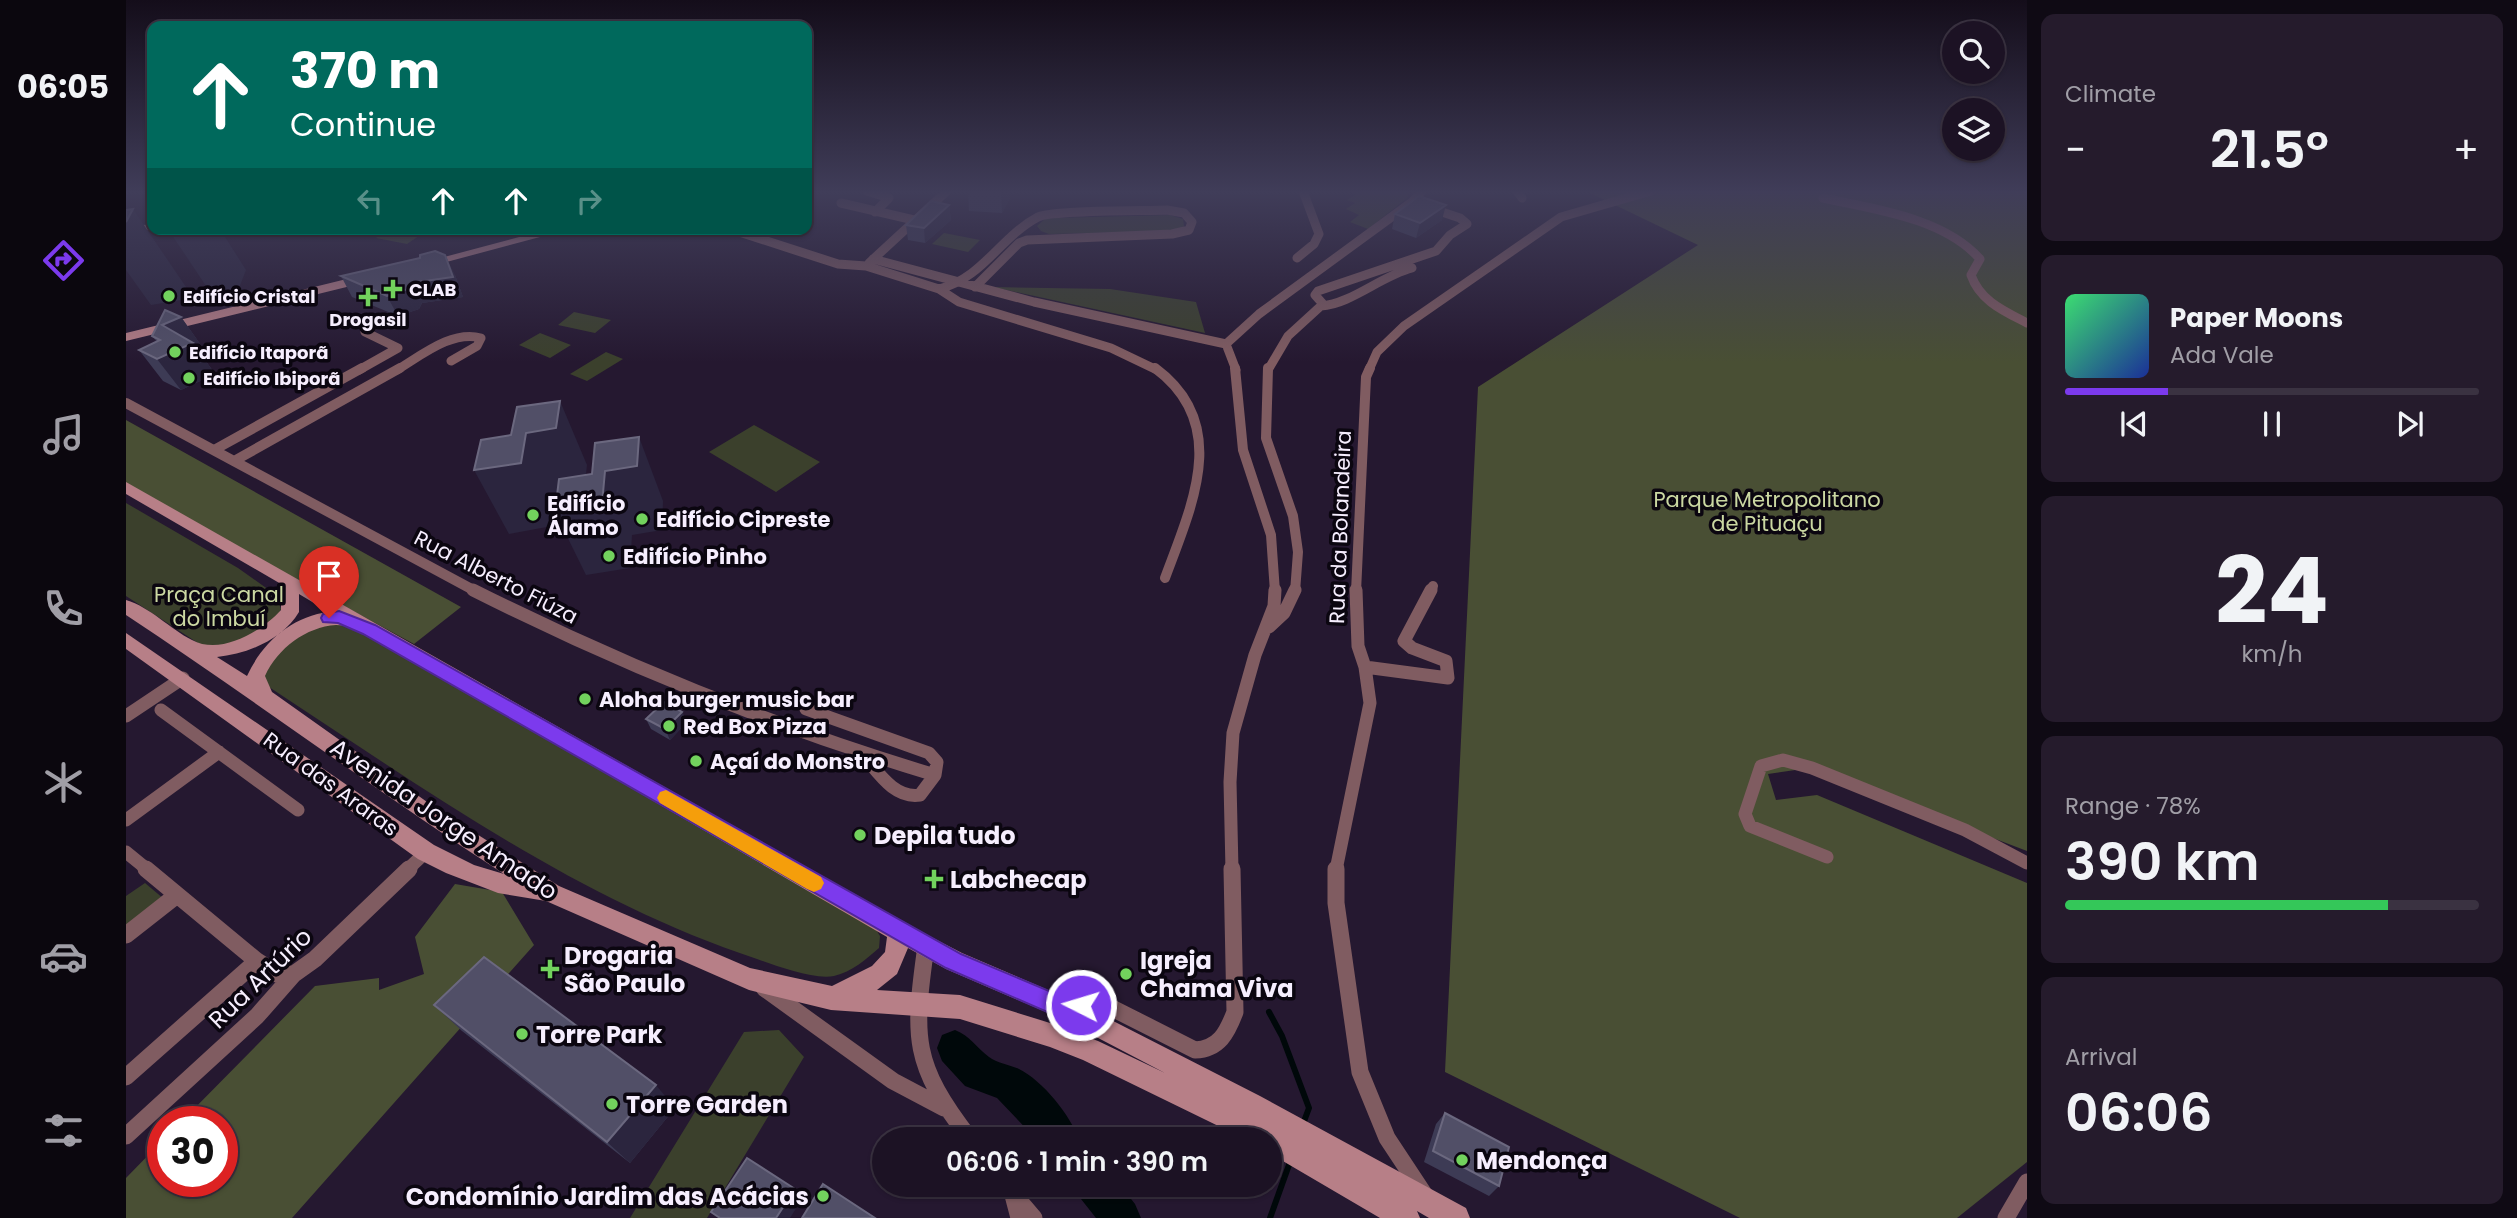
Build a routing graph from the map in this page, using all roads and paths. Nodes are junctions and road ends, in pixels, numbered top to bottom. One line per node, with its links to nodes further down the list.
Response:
1 (489, 248): 15 (main road)
2 (788, 248): 13 (street)
3 (885, 248): 13 (street)
4 (1000, 248): 12 (street)
5 (1014, 248): 14 (street)
6 (1309, 248): 11 (street)
7 (1349, 248): 26 (street)
8 (1439, 248): 21 (street)
9 (1517, 248): 43 (street, Rua da Bolandeira)
10 (1969, 248): 22 (street)
11 (1297, 258)
12 (985, 262): 14 (street); 18 (street)
13 (869, 263): 18 (street); 20 (street)
14 (997, 265): 19 (street)
15 (408, 268)
16 (1412, 268): 21 (street)
17 (382, 274): 23 (main road)
18 (960, 283): 19 (street); 20 (street)
19 (975, 287): 26 (street)
20 (939, 289): 35 (street)
21 (1321, 306): 30 (street)
22 (2027, 323)
23 (167, 327): 25 (main road); 27 (main road)
24 (365, 332): 32 (street)
25 (126, 337)
26 (1226, 344): 31 (street)
27 (126, 345)
28 (451, 361): 33 (street)
29 (126, 403): 32 (street, Rua Alberto Fiúza)
30 (1266, 438): 31 (street); 39 (street)
31 (1241, 439): 39 (street)
32 (214, 450): 33 (street, Rua Alberto Fiúza)
33 (234, 461): 50 (street, Rua Alberto Fiúza)
34 (126, 487): 36 (main road, Avenida Jorge Amado)
35 (1165, 578)
36 (290, 581): 40 (main road, Avenida Jorge Amado); 42 (main road)
37 (1433, 586): 43 (street)
38 (126, 606): 42 (main road, Avenida Jorge Amado)
39 (1268, 627): 68 (street)
40 (369, 629): 45 (main road); 60 (main road, Avenida Jorge Amado)
41 (126, 640): 44 (main road, Rua das Araras)
42 (191, 648): 45 (main road, Avenida Jorge Amado)
43 (1365, 667): 78 (street, Rua da Bolandeira)
44 (183, 678): 48 (street); 55 (main road, Rua das Araras)
45 (264, 697): 58 (main road, Avenida Jorge Amado)
46 (806, 709): 51 (street)
47 (161, 710): 49 (street)
48 (126, 716)
49 (219, 752): 52 (street); 53 (street)
50 (863, 755): 51 (street, Rua Alberto Fiúza); 51 (street, Rua Alberto Fiúza)
51 (935, 775)
52 (298, 810)
53 (126, 820)
54 (126, 852): 59 (street)
55 (426, 852): 58 (main road, Rua das Araras); 64 (street, Rua Artúrio)
56 (1827, 857): 57 (street)
57 (2027, 863)
58 (551, 893): 65 (main road, Avenida Jorge Amado)
59 (177, 895): 61 (street); 63 (street)
60 (898, 931): 62 (main road, Avenida Jorge Amado); 66 (main road)
61 (126, 935)
62 (926, 946): 67 (street); 68 (main road, Avenida Jorge Amado)
63 (257, 961): 64 (street); 69 (street)
64 (294, 974): 73 (street, Rua Artúrio)
65 (749, 979): 66 (main road, Avenida Jorge Amado); 70 (street)
66 (831, 998): 67 (main road, Avenida Jorge Amado)
67 (919, 1004): 70 (street); 71 (main road, Avenida Jorge Amado)
68 (1068, 1010): 71 (main road, Avenida Jorge Amado)
69 (126, 1077)
70 (944, 1108): 72 (street)
71 (1249, 1116): 74 (main road, Avenida Jorge Amado)
72 (960, 1127)
73 (126, 1136)
74 (1350, 1172): 78 (main road, Avenida Jorge Amado); 81 (main road, Avenida Jorge Amado)
75 (2027, 1182): 83 (street)
76 (1012, 1197): 79 (street)
77 (1016, 1197): 80 (street)
78 (1427, 1200): 82 (main road, Avenida Jorge Amado)
79 (1019, 1218)
80 (1034, 1218)
81 (1406, 1218)
82 (1456, 1218)
83 (2006, 1218)

